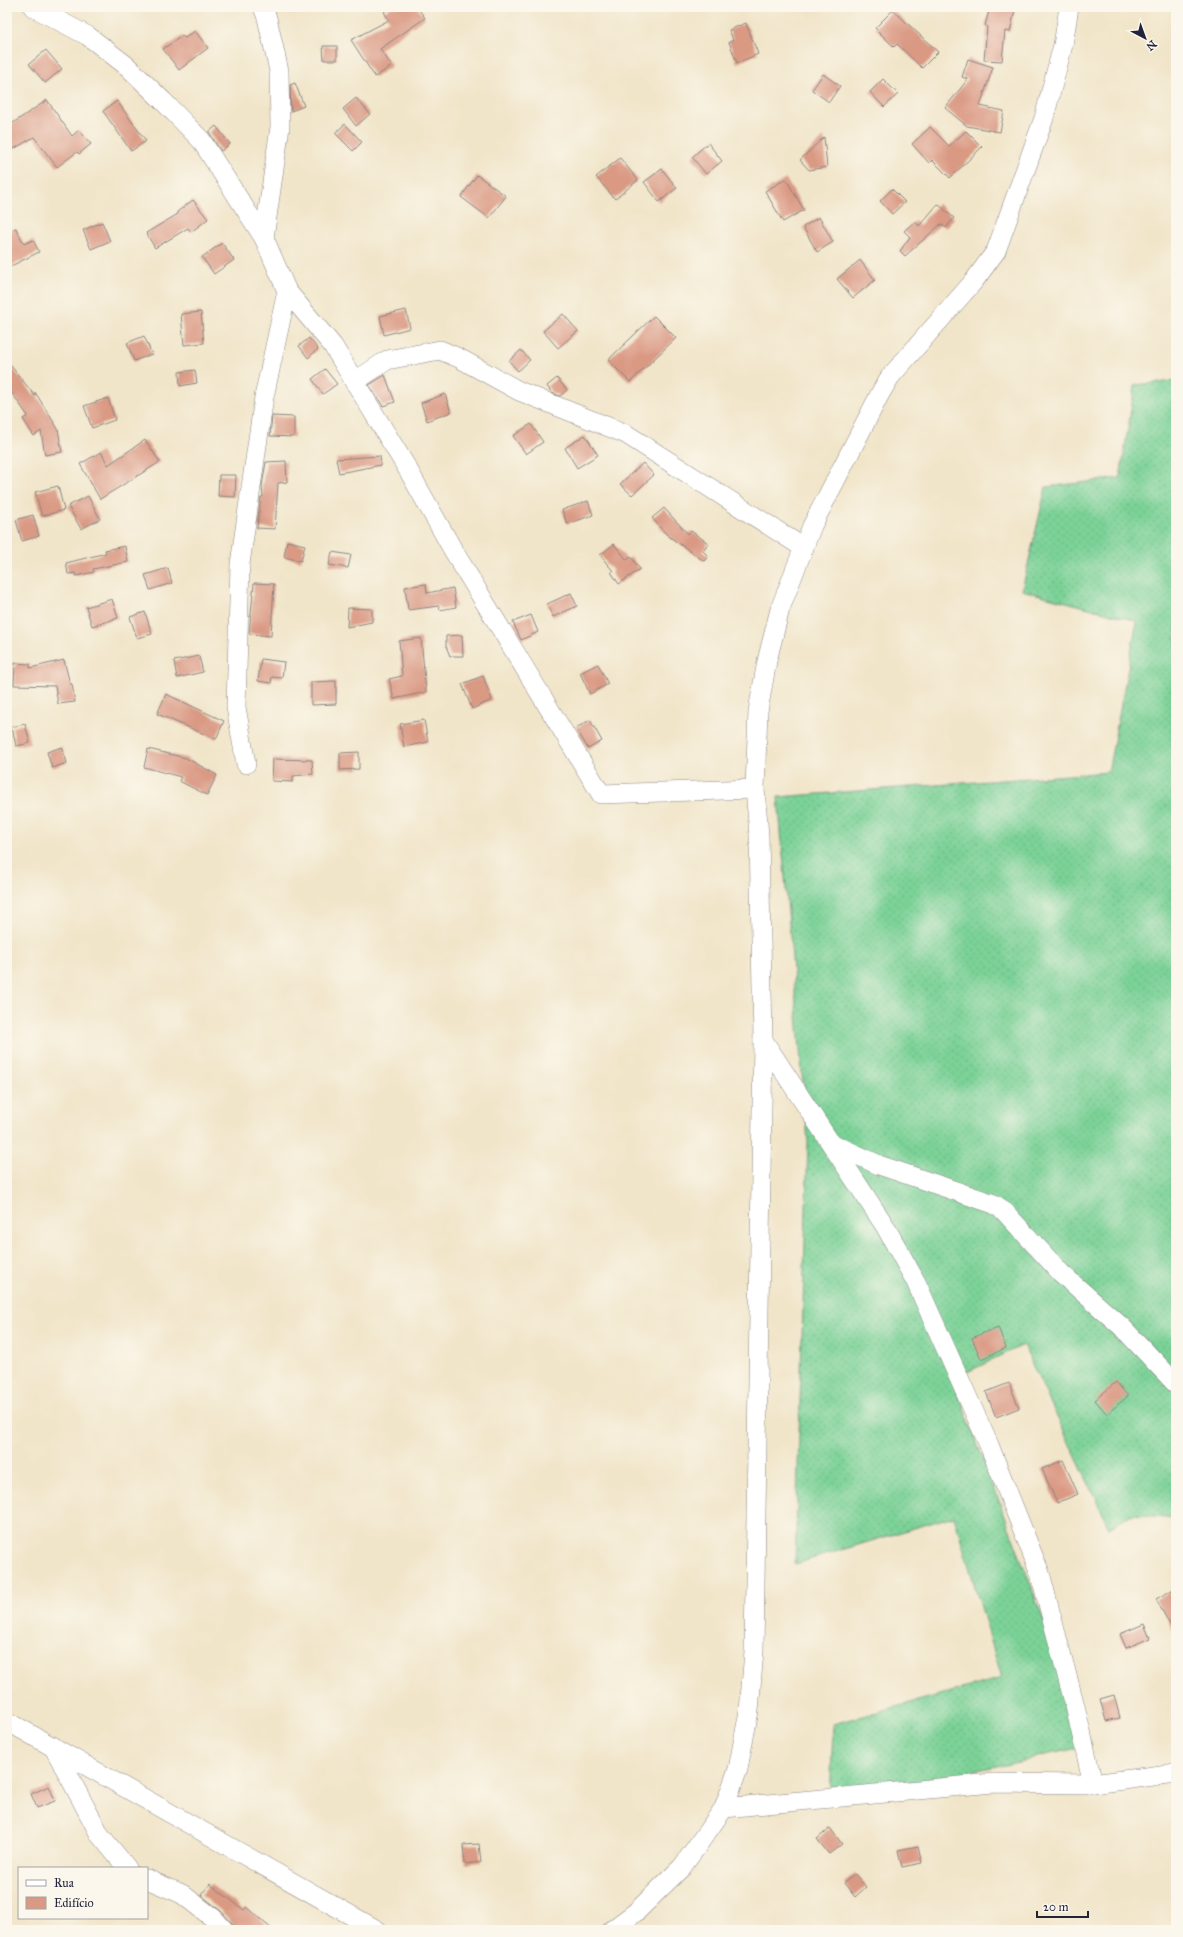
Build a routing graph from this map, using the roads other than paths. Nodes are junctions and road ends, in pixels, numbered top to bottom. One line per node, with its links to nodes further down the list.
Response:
1 (33, 7): 4 (street)
2 (263, 7): 4 (street)
3 (1069, 7): 7 (street)
4 (264, 238): 5 (street)
5 (287, 291): 6 (street); 8 (street)
6 (354, 382): 7 (street); 9 (street)
7 (804, 548): 9 (street)
8 (246, 764)
9 (755, 789): 10 (street)
10 (763, 1040): 11 (street); 17 (street)
11 (833, 1144): 12 (street); 16 (street)
12 (1176, 1384)
13 (7, 1721): 14 (street)
14 (53, 1746): 18 (street); 21 (street)
15 (1176, 1773): 16 (street)
16 (1093, 1784): 17 (street)
17 (724, 1808): 22 (street)
18 (126, 1867)
19 (148, 1878): 20 (street)
20 (224, 1930)
21 (377, 1930)
22 (612, 1930)

